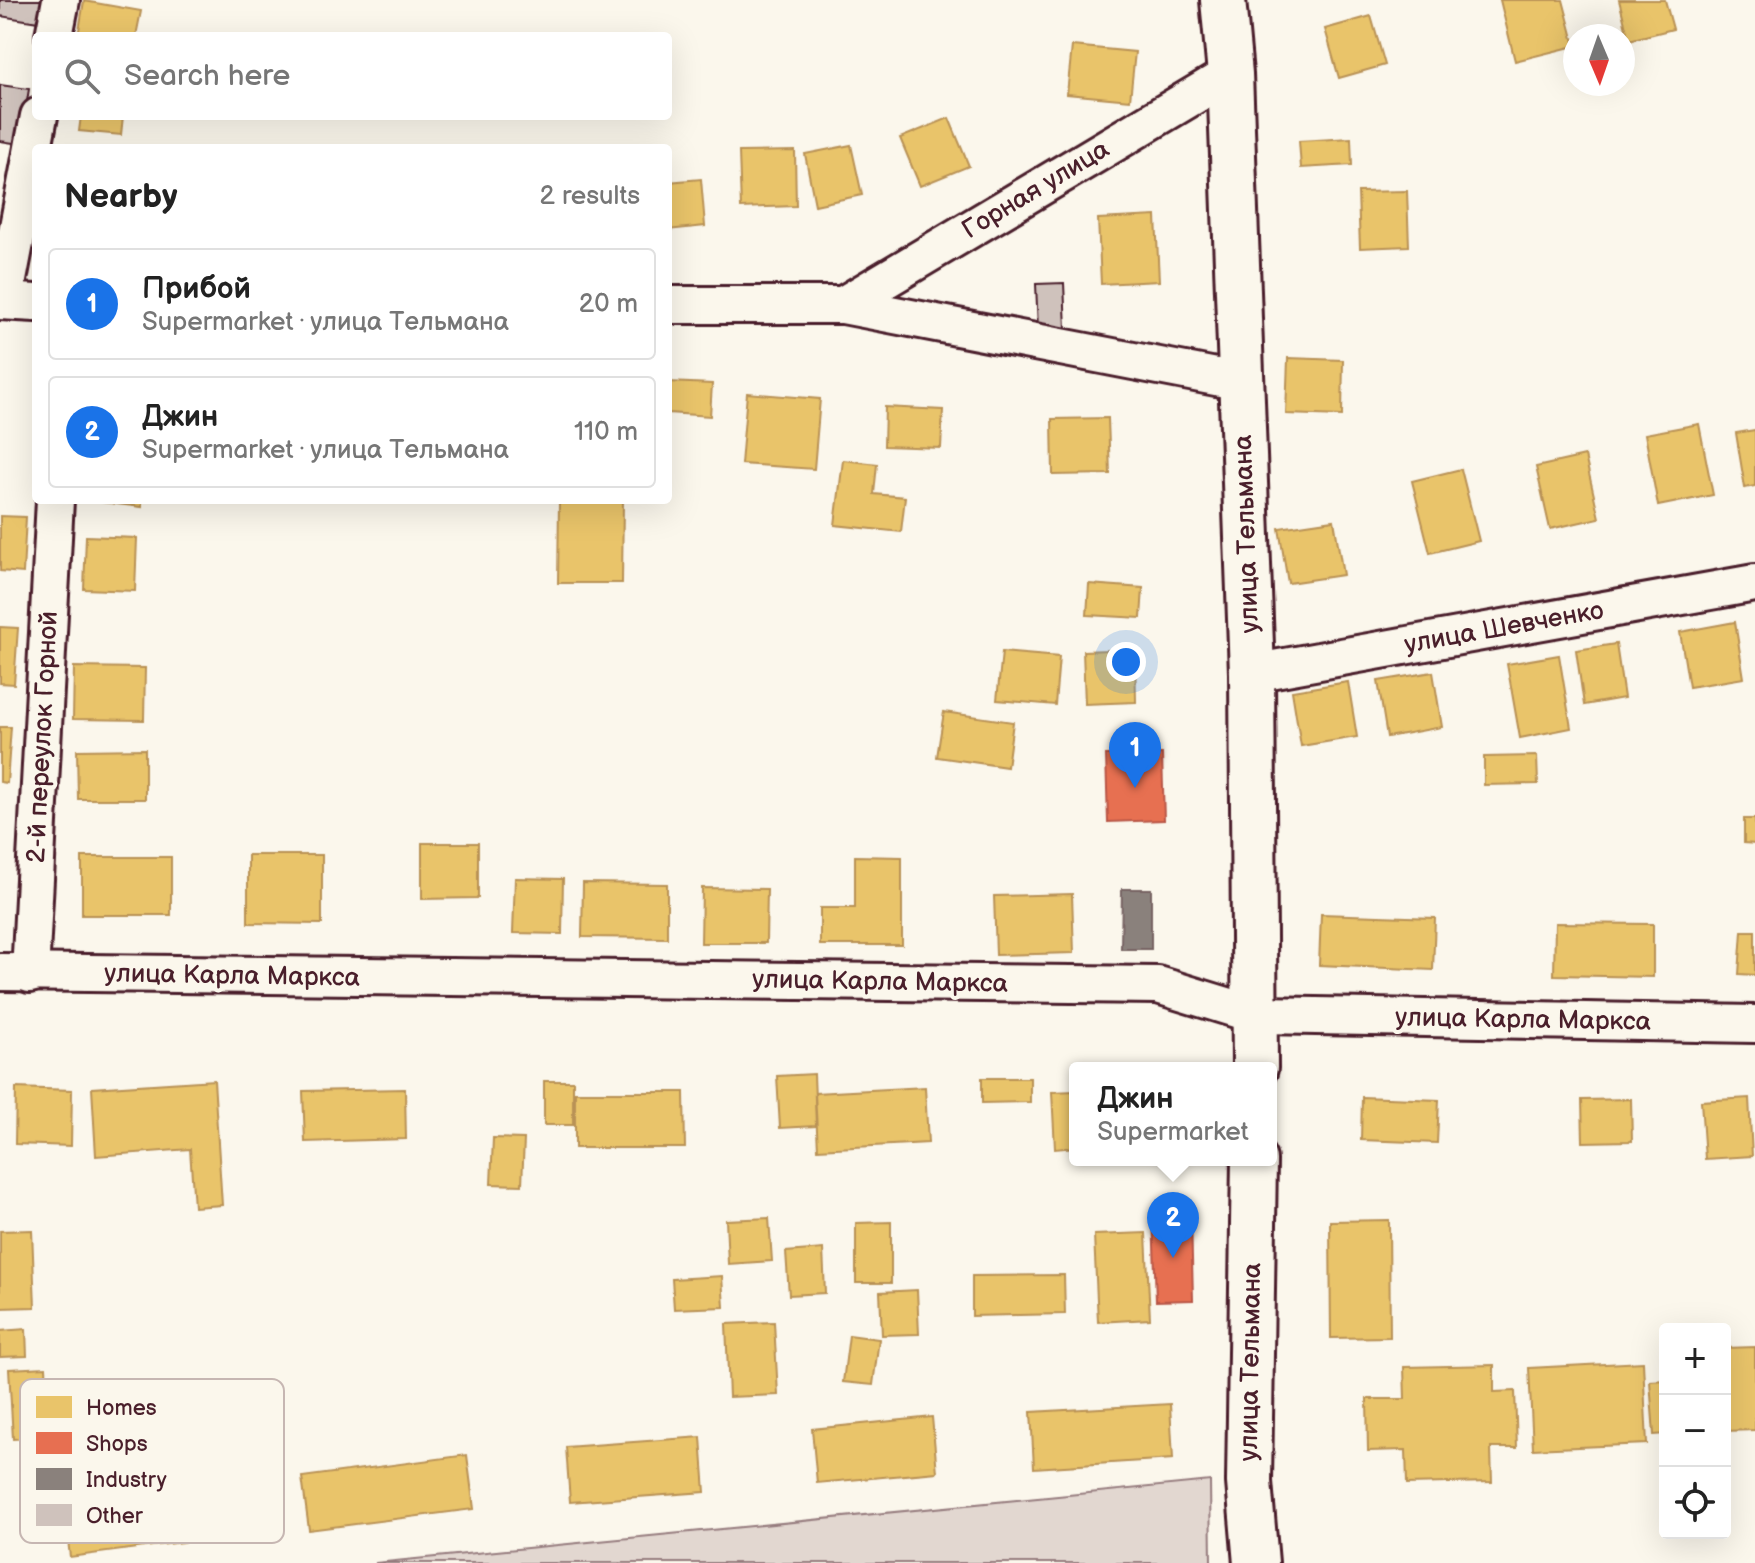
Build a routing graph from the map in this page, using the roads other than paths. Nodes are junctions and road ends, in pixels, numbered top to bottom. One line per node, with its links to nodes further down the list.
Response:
1 (61, 0): 3 (street)
2 (1223, 0): 4 (street, улица Тельмана)
3 (55, 32)
4 (1230, 74): 10 (street, Горная улица); 11 (street, улица Тельмана)
5 (38, 120): 6 (street)
6 (35, 144)
7 (32, 166): 8 (street)
8 (13, 302)
9 (672, 305): 10 (street)
10 (843, 305): 11 (street)
11 (1242, 382): 14 (street, улица Тельмана)
12 (55, 504): 15 (street, 2-й переулок Горной)
13 (1755, 583): 14 (street, улица Шевченко)
14 (1252, 673): 16 (street, улица Тельмана)
15 (15, 973): 16 (street, улица Карла Маркса)
16 (1256, 1015): 17 (street, улица Карла Маркса); 18 (street, улица Тельмана)
17 (1755, 1024)
18 (1255, 1062)
19 (1254, 1166): 20 (street, улица Тельмана)
20 (1256, 1563)

